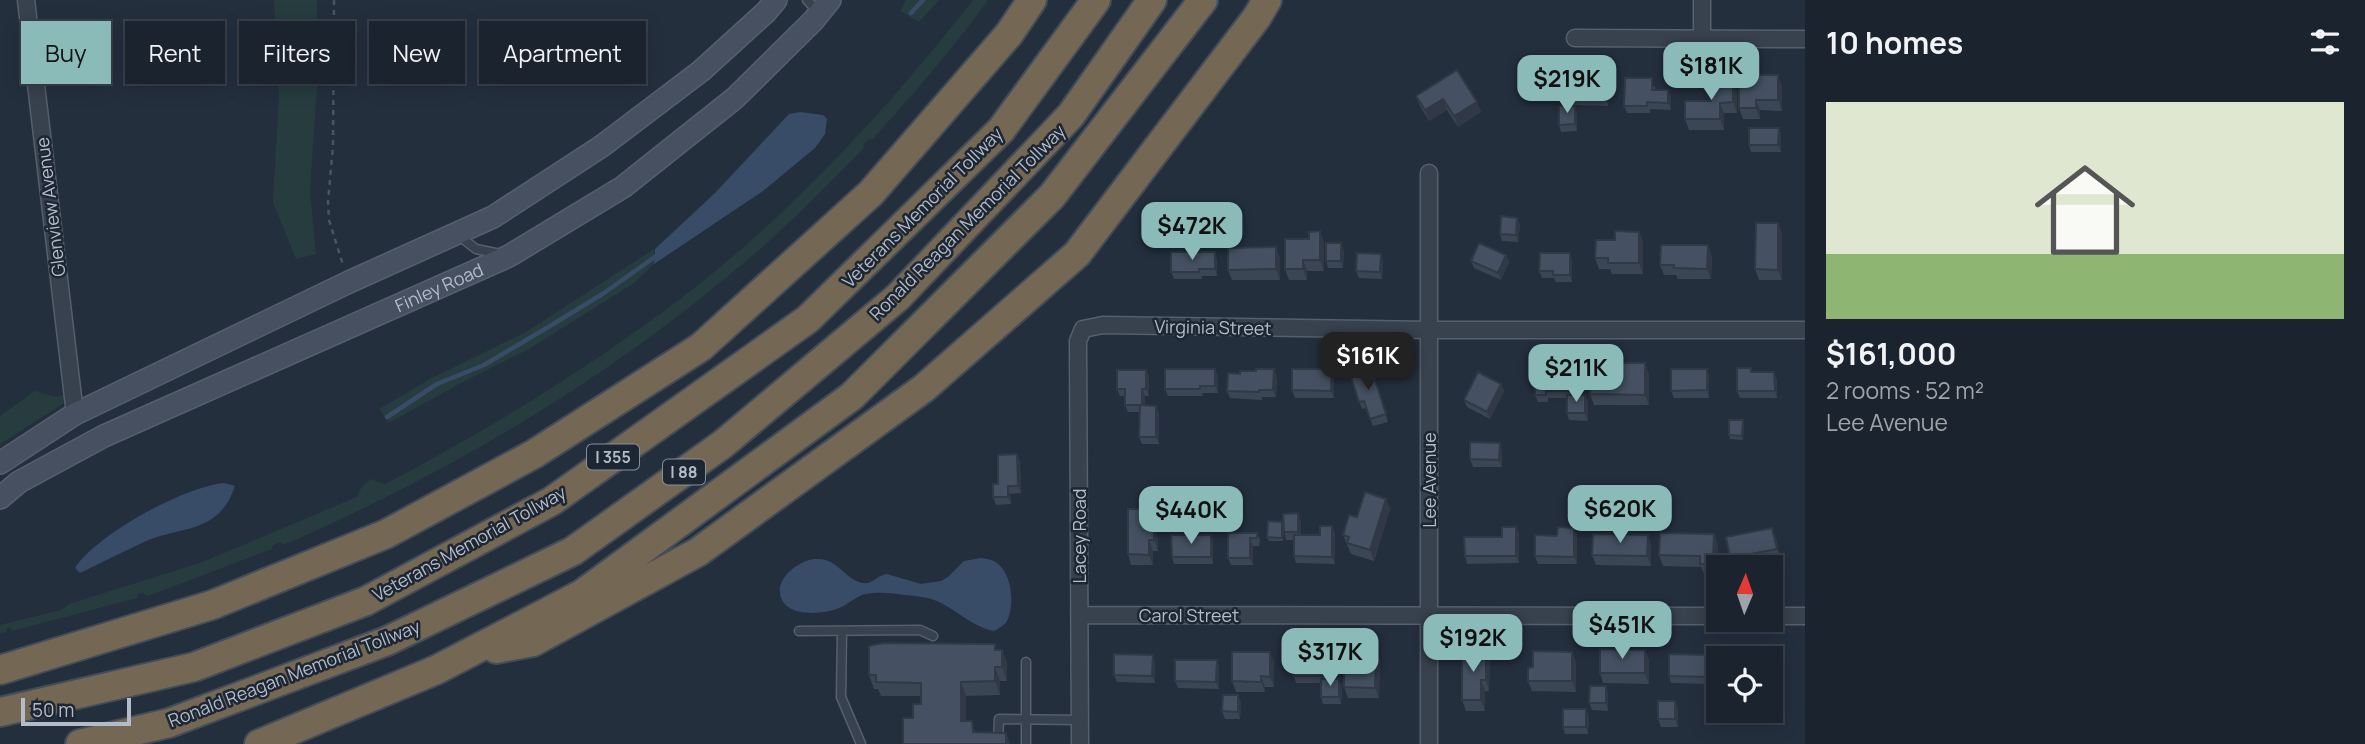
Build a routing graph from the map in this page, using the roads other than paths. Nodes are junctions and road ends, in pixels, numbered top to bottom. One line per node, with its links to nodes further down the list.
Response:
1 (26, 0): 19 (street, Glenview Avenue)
2 (776, 0): 14 (main road)
3 (1032, 0): 32 (highway, I 355)
4 (1096, 0): 33 (highway, Veterans Memorial Tollway / I 355)
5 (1152, 0): 36 (highway, Ronald Reagan Memorial Tollway / I 88)
6 (1203, 0): 30 (highway, Ronald Reagan Memorial Tollway / I 88)
7 (1267, 0): 30 (highway)
8 (1702, 0): 11 (street)
9 (819, 4): 15 (main road, Finley Road)
10 (1575, 38): 11 (street)
11 (1702, 39): 12 (street)
12 (1805, 39)
13 (1429, 173): 17 (street, Lee Avenue)
14 (456, 233): 15 (lane); 19 (main road)
15 (509, 256): 21 (main road, Finley Road)
16 (1083, 329): 17 (street, Virginia Street); 22 (street, Lacey Road)
17 (1429, 330): 18 (street, Virginia Street); 23 (street, Lee Avenue)
18 (1805, 330)
19 (75, 414): 20 (main road)
20 (0, 463)
21 (0, 498)
22 (1080, 615): 23 (street, Carol Street); 35 (street, Lacey Road)
23 (1429, 615): 24 (street, Carol Street); 42 (street, Lee Avenue)
24 (1706, 616)
25 (1783, 616): 26 (street)
26 (1805, 616)
27 (799, 631): 28 (lane)
28 (842, 631): 29 (lane); 38 (lane)
29 (933, 636)
30 (465, 655): 37 (highway, Ronald Reagan Memorial Tollway / I 88)
31 (1026, 662): 34 (lane)
32 (0, 670)
33 (0, 712)
34 (1026, 719): 35 (lane); 39 (lane); 40 (lane)
35 (1080, 720): 41 (street, Lacey Road)
36 (80, 744)
37 (259, 744)
38 (861, 744)
39 (998, 744)
40 (1026, 744)
41 (1080, 744)
42 (1429, 744)

